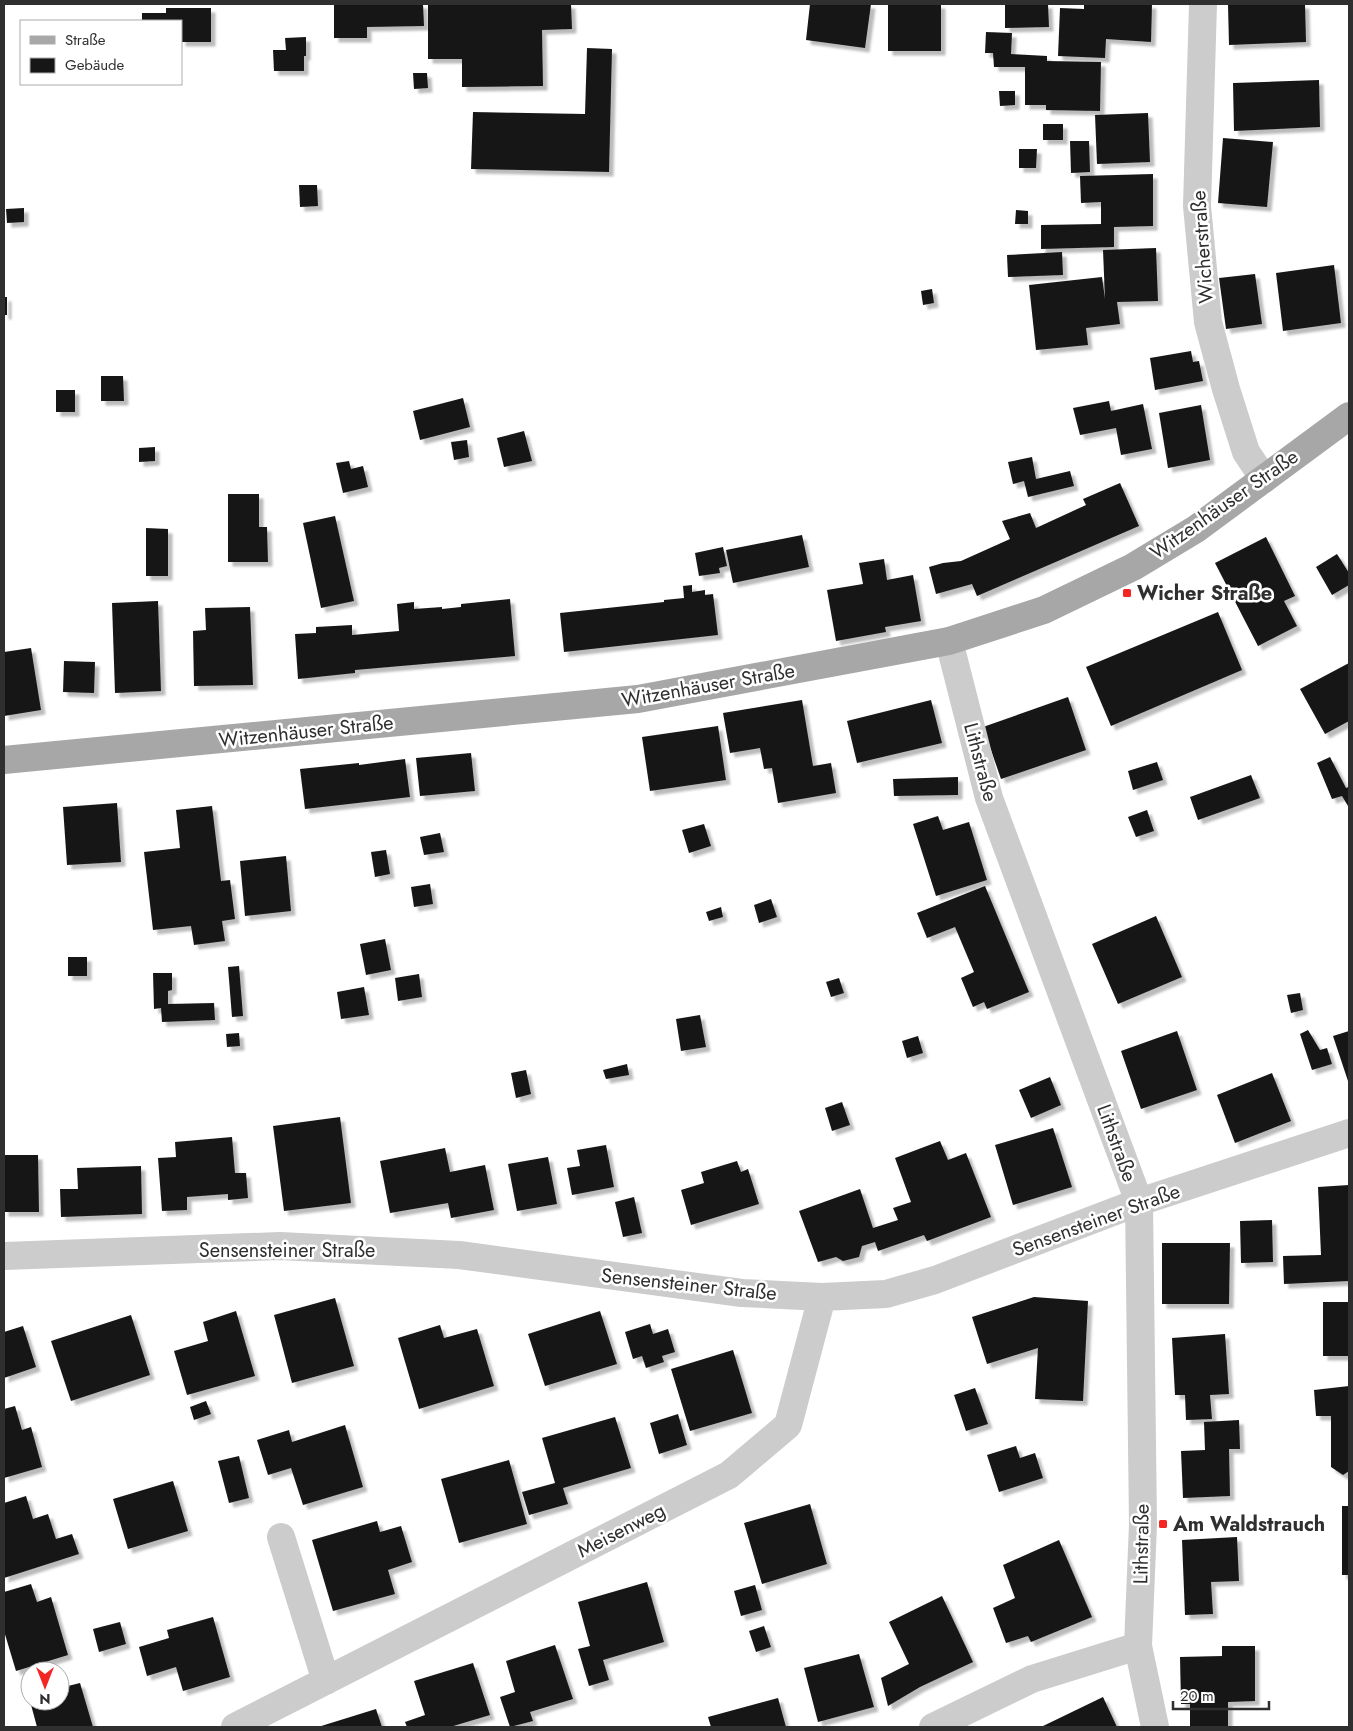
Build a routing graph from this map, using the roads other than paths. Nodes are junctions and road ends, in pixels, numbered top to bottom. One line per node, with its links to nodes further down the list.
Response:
1 (1203, 4): 3 (street, Wicherstraße)
2 (1349, 416): 3 (main road, Witzenhäuser Straße)
3 (1264, 479): 4 (main road, Witzenhäuser Straße)
4 (949, 641): 5 (main road, Witzenhäuser Straße); 7 (street, Lithstraße)
5 (4, 760)
6 (1349, 1132): 7 (street, Sensensteiner Straße)
7 (1139, 1202): 9 (street, Sensensteiner Straße); 11 (street, Lithstraße)
8 (4, 1256): 9 (street, Sensensteiner Straße)
9 (822, 1297): 12 (street, Meisenweg)
10 (281, 1538): 12 (street)
11 (1138, 1646): 14 (street); 15 (street, Lithstraße)
12 (326, 1681): 13 (street, Meisenweg)
13 (235, 1727)
14 (933, 1727)
15 (1155, 1727)

